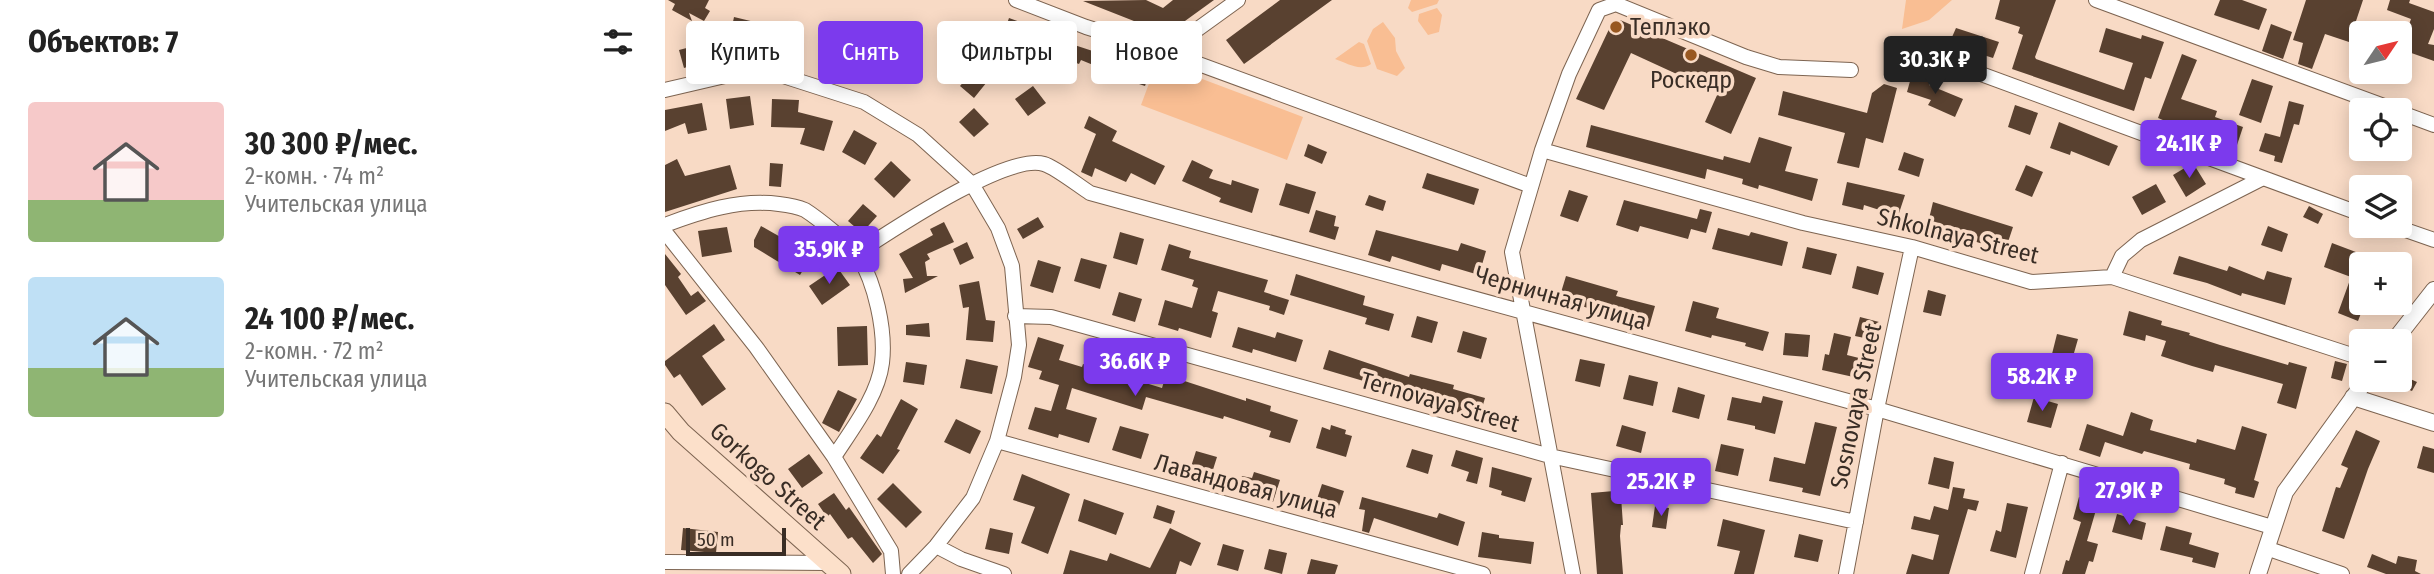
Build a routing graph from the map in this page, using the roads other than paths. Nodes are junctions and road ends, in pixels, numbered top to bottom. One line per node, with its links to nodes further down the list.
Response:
1 (1016, 0): 5 (street)
2 (1238, 0): 4 (street)
3 (2096, 0): 10 (street)
4 (1202, 26)
5 (1091, 29)
6 (1913, 57): 14 (street)
7 (1202, 65): 16 (street)
8 (1851, 70): 13 (street)
9 (665, 89): 15 (street)
10 (2362, 98)
11 (2412, 117): 12 (street)
12 (2434, 125)
13 (1542, 150): 16 (street); 22 (street, Shkolnaya Street)
14 (2261, 179): 17 (street); 24 (street)
15 (972, 184): 23 (street, Черничная улица); 26 (street, Черничная улица); 27 (street)
16 (1531, 186): 26 (street)
17 (2349, 210)
18 (665, 225): 23 (street)
19 (665, 232): 37 (street)
20 (2412, 232): 21 (street)
21 (2434, 240)
22 (1912, 247): 24 (street, Shkolnaya Street); 32 (street, Sosnovaya Street)
23 (857, 253): 37 (street)
24 (2112, 277): 29 (street, Shkolnaya Street)
25 (2434, 290): 28 (street)
26 (1522, 310): 32 (street, Черничная улица); 36 (street)
27 (1015, 316): 35 (street); 36 (street, Ternovaya Street)
28 (2404, 329)
29 (2349, 354)
30 (2357, 392): 31 (street)
31 (2353, 397): 34 (street); 40 (street)
32 (1877, 409): 38 (street, Черничная улица); 39 (street, Sosnovaya Street)
33 (665, 413): 44 (main road, Gorkogo Street)
34 (2434, 423)
35 (997, 441): 41 (street); 48 (street, Лавандовая улица)
36 (1550, 456): 39 (street, Ternovaya Street); 49 (street)
37 (834, 457): 45 (street)
38 (2062, 463): 40 (street, Черничная улица); 51 (street)
39 (1856, 522): 50 (street, Sosnovaya Street)
40 (2272, 527): 42 (street)
41 (936, 546): 46 (street); 47 (street)
42 (2266, 548): 52 (street); 53 (street)
43 (665, 562): 44 (street)
44 (835, 568)
45 (893, 574)
46 (909, 574)
47 (1004, 574)
48 (1483, 574)
49 (1573, 574)
50 (1846, 574)
51 (2032, 574)
52 (2258, 574)
53 (2342, 574)

